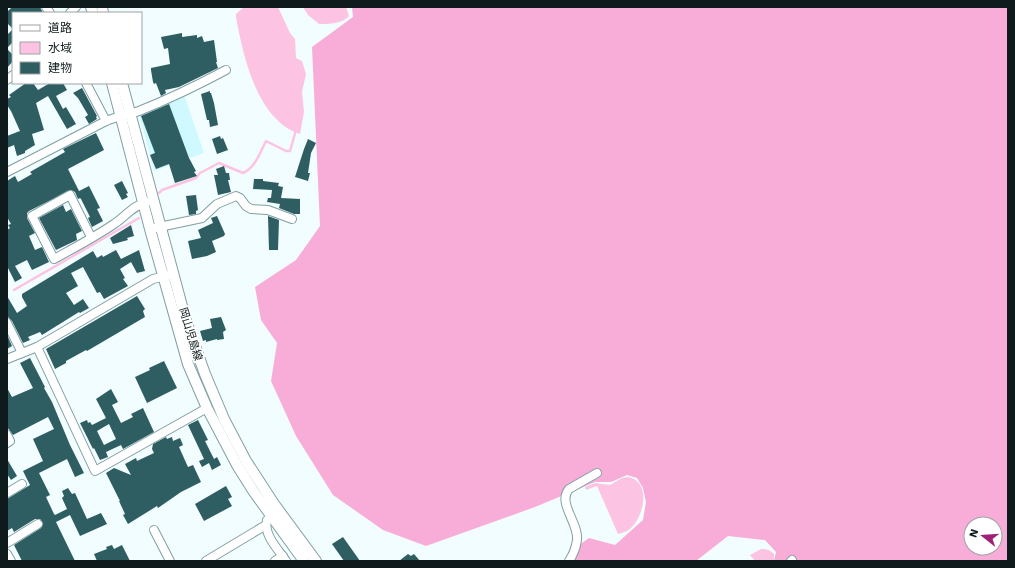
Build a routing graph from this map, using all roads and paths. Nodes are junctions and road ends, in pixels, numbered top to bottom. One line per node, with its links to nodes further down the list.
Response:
1 (226, 70): 5 (street)
2 (87, 84): 6 (street)
3 (112, 84): 5 (main road, 岡山児島線)
4 (122, 84): 5 (main road, 岡山児島線)
5 (126, 115): 6 (street); 8 (main road, 岡山児島線)
6 (106, 121): 7 (street)
7 (7, 172)
8 (149, 201): 10 (main road, 岡山児島線); 11 (main road, 岡山児島線); 12 (street)
9 (292, 219): 10 (street)
10 (162, 227): 11 (street); 13 (main road, 岡山児島線)
11 (150, 229): 14 (main road, 岡山児島線)
12 (91, 237): 12 (street)
13 (174, 274): 14 (street); 25 (main road, 岡山児島線)
14 (164, 276): 16 (street); 19 (main road, 岡山児島線)
15 (7, 323): 17 (street)
16 (37, 347): 17 (street); 19 (street)
17 (22, 353): 18 (street)
18 (7, 358)
19 (207, 408): 25 (main road, 岡山児島線)
20 (7, 435): 21 (street)
21 (7, 443)
22 (597, 472): 37 (street)
23 (22, 484): 24 (street)
24 (7, 493)
25 (269, 514): 30 (street); 33 (street); 35 (main road, 岡山児島線); 36 (main road, 岡山児島線)
26 (38, 524): 28 (street)
27 (154, 530): 32 (street)
28 (7, 543)
29 (7, 554): 31 (street)
30 (285, 558): 34 (street)
31 (11, 561)
32 (170, 561)
33 (206, 561)
34 (275, 561)
35 (304, 561)
36 (316, 561)
37 (569, 561)

